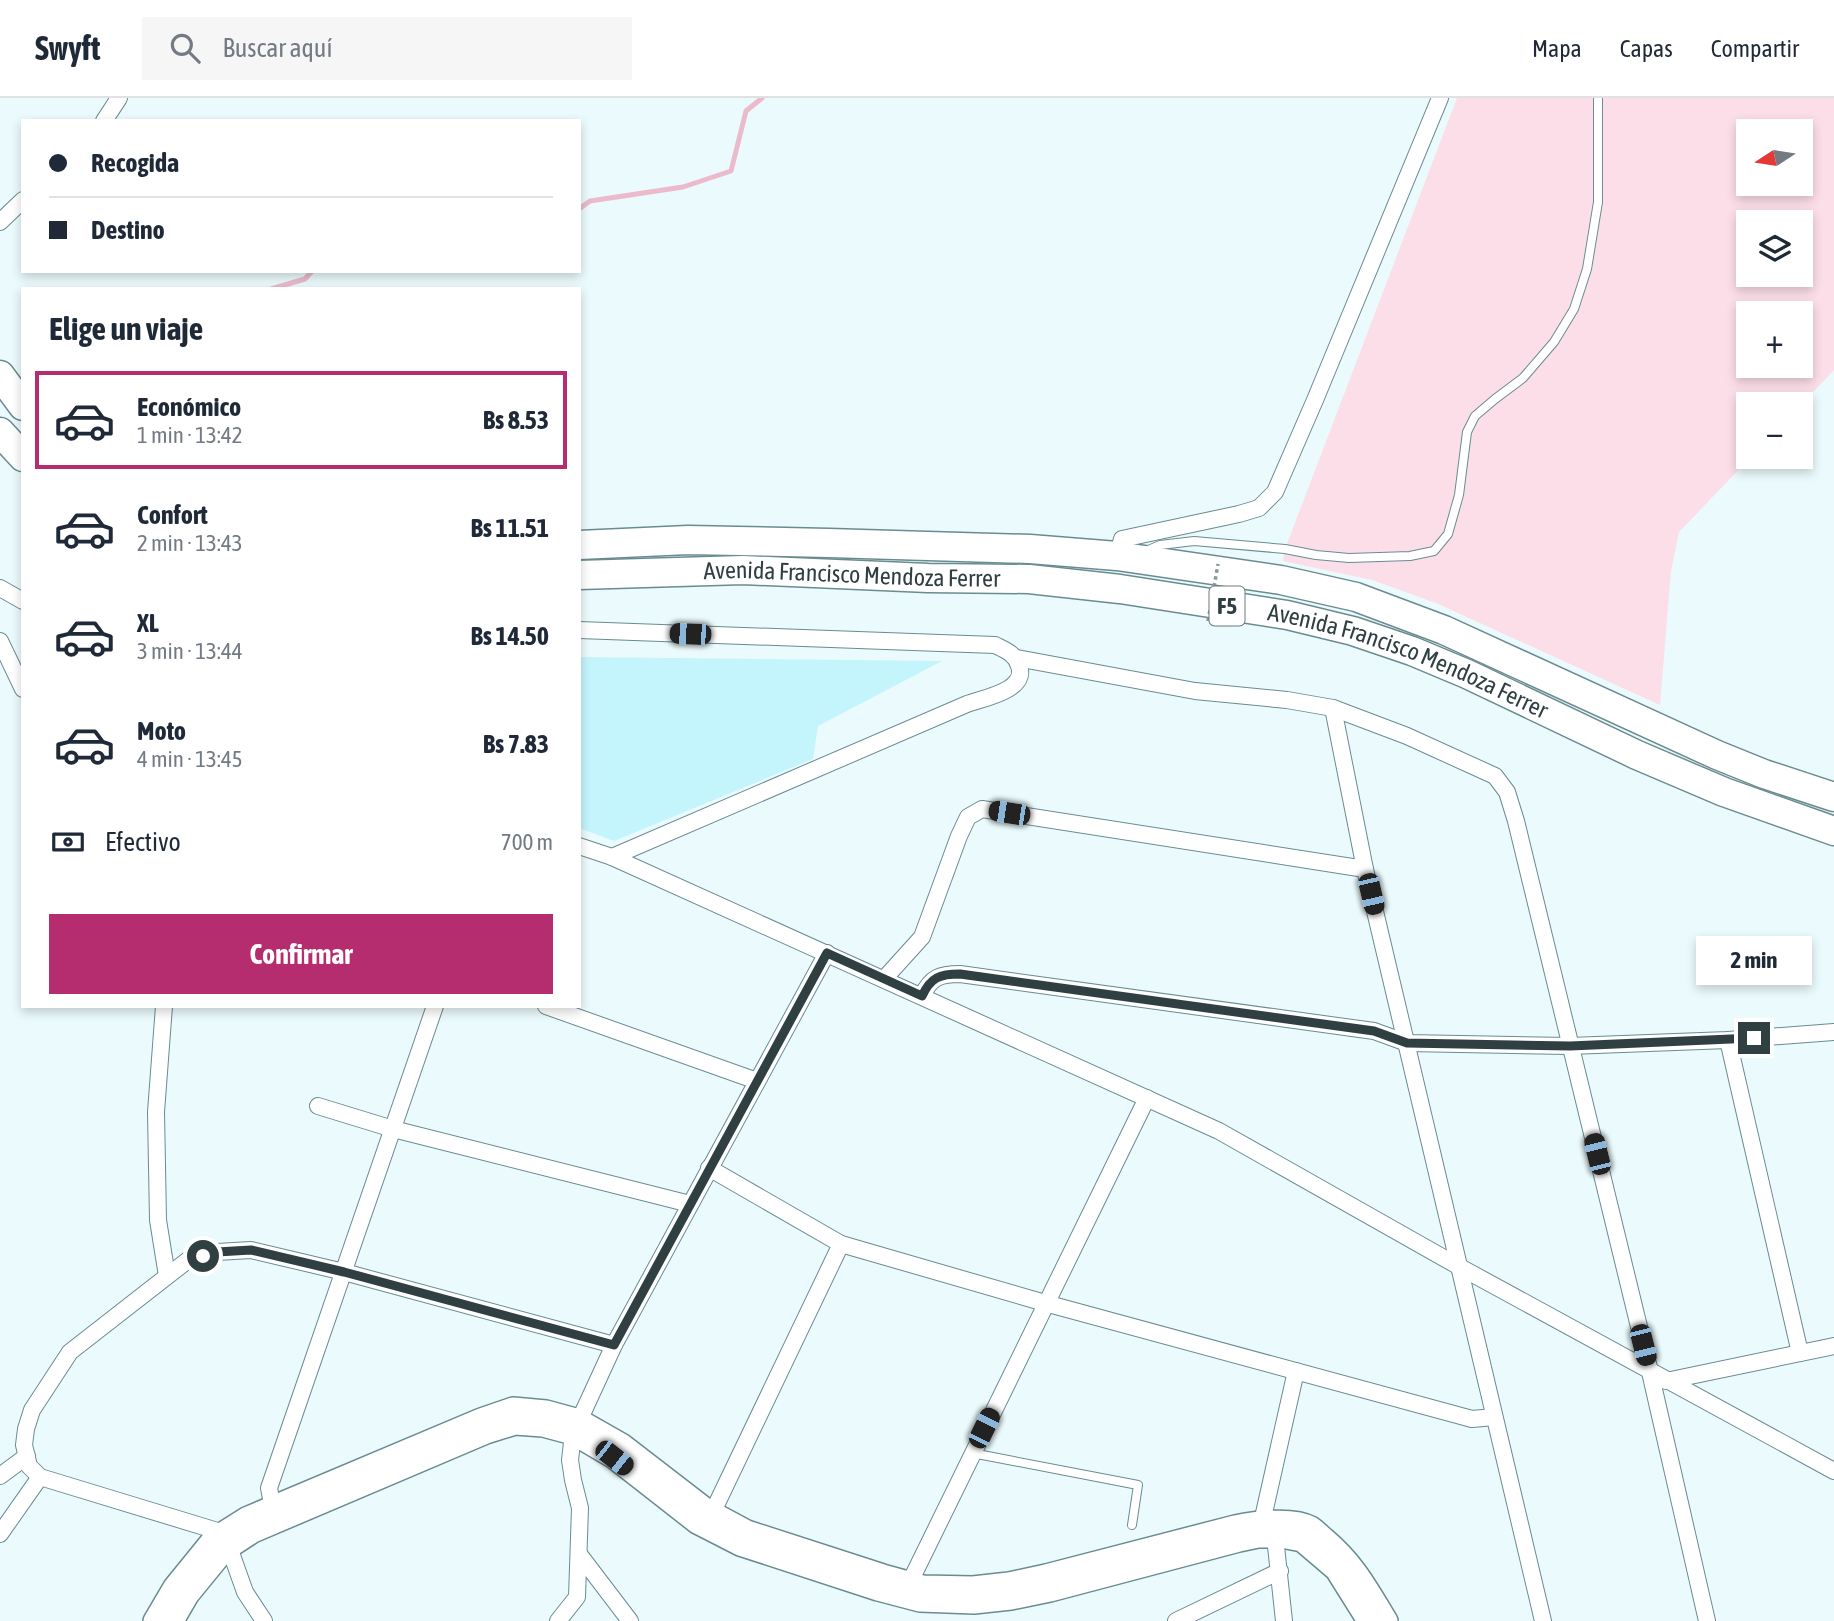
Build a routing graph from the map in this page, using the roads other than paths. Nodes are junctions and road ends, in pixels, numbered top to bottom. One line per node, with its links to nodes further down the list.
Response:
1 (119, 98): 4 (street)
2 (1440, 98): 12 (street)
3 (1598, 98): 12 (lane)
4 (105, 119)
5 (21, 202): 6 (street)
6 (0, 222)
7 (0, 375): 8 (highway)
8 (21, 403)
9 (0, 432): 10 (highway)
10 (21, 455)
11 (581, 545): 12 (highway, Avenida Francisco Mendoza Ferrer / F5)
12 (1129, 557): 15 (highway); 22 (highway, Avenida Francisco Mendoza Ferrer / F5)
13 (581, 575): 15 (highway, Avenida Francisco Mendoza Ferrer / F5)
14 (0, 588): 16 (street)
15 (1120, 589): 23 (highway, Avenida Francisco Mendoza Ferrer / F5)
16 (21, 600)
17 (581, 630): 19 (street)
18 (0, 640): 20 (street)
19 (1017, 658): 21 (street); 25 (street)
20 (21, 685)
21 (1333, 708): 26 (street); 36 (street)
22 (1834, 797)
23 (1834, 831)
24 (581, 847): 25 (street)
25 (612, 857): 27 (street)
26 (1365, 869): 28 (street); 35 (street)
27 (827, 953): 28 (street); 37 (street)
28 (884, 979): 29 (street)
29 (922, 996): 35 (street); 38 (street)
30 (164, 1008): 46 (street)
31 (434, 1008): 40 (street)
32 (552, 1008): 37 (street)
33 (1834, 1032): 34 (street)
34 (1728, 1040): 36 (street); 50 (street)
35 (1407, 1043): 36 (street); 44 (street)
36 (1570, 1046): 52 (street)
37 (757, 1081): 41 (street)
38 (1147, 1098): 44 (street); 47 (street)
39 (318, 1106): 40 (street)
40 (393, 1129): 42 (street); 45 (street)
41 (709, 1168): 42 (street); 43 (street)
42 (690, 1204): 48 (street)
43 (841, 1244): 47 (street); 62 (street)
44 (1458, 1266): 52 (street); 54 (street)
45 (344, 1272): 46 (street); 48 (street); 61 (street)
46 (167, 1276): 57 (street)
47 (1045, 1303): 51 (street); 56 (street)
48 (614, 1345): 55 (street)
49 (1834, 1346): 50 (street)
50 (1800, 1353): 53 (street)
51 (1296, 1371): 54 (street); 64 (street)
52 (1650, 1372): 53 (street); 80 (street)
53 (1666, 1381): 58 (street)
54 (1494, 1417): 79 (street)
55 (576, 1427): 61 (street); 62 (street); 67 (street)
56 (972, 1453): 63 (lane); 69 (street)
57 (27, 1456): 59 (street); 60 (street)
58 (1834, 1471)
59 (0, 1476)
60 (40, 1477): 65 (street); 66 (street)
61 (274, 1515): 66 (street)
62 (708, 1520): 69 (street)
63 (1132, 1525)
64 (1269, 1529): 68 (street); 69 (street); 77 (street); 78 (street)
65 (0, 1534)
66 (227, 1540): 70 (street); 71 (street); 72 (street)
67 (579, 1554): 73 (street); 74 (street)
68 (1280, 1571): 75 (street); 76 (street)
69 (909, 1590)
70 (154, 1621)
71 (173, 1621)
72 (264, 1621)
73 (558, 1621)
74 (630, 1621)
75 (1176, 1621)
76 (1284, 1621)
77 (1368, 1621)
78 (1387, 1621)
79 (1543, 1621)
80 (1707, 1621)

